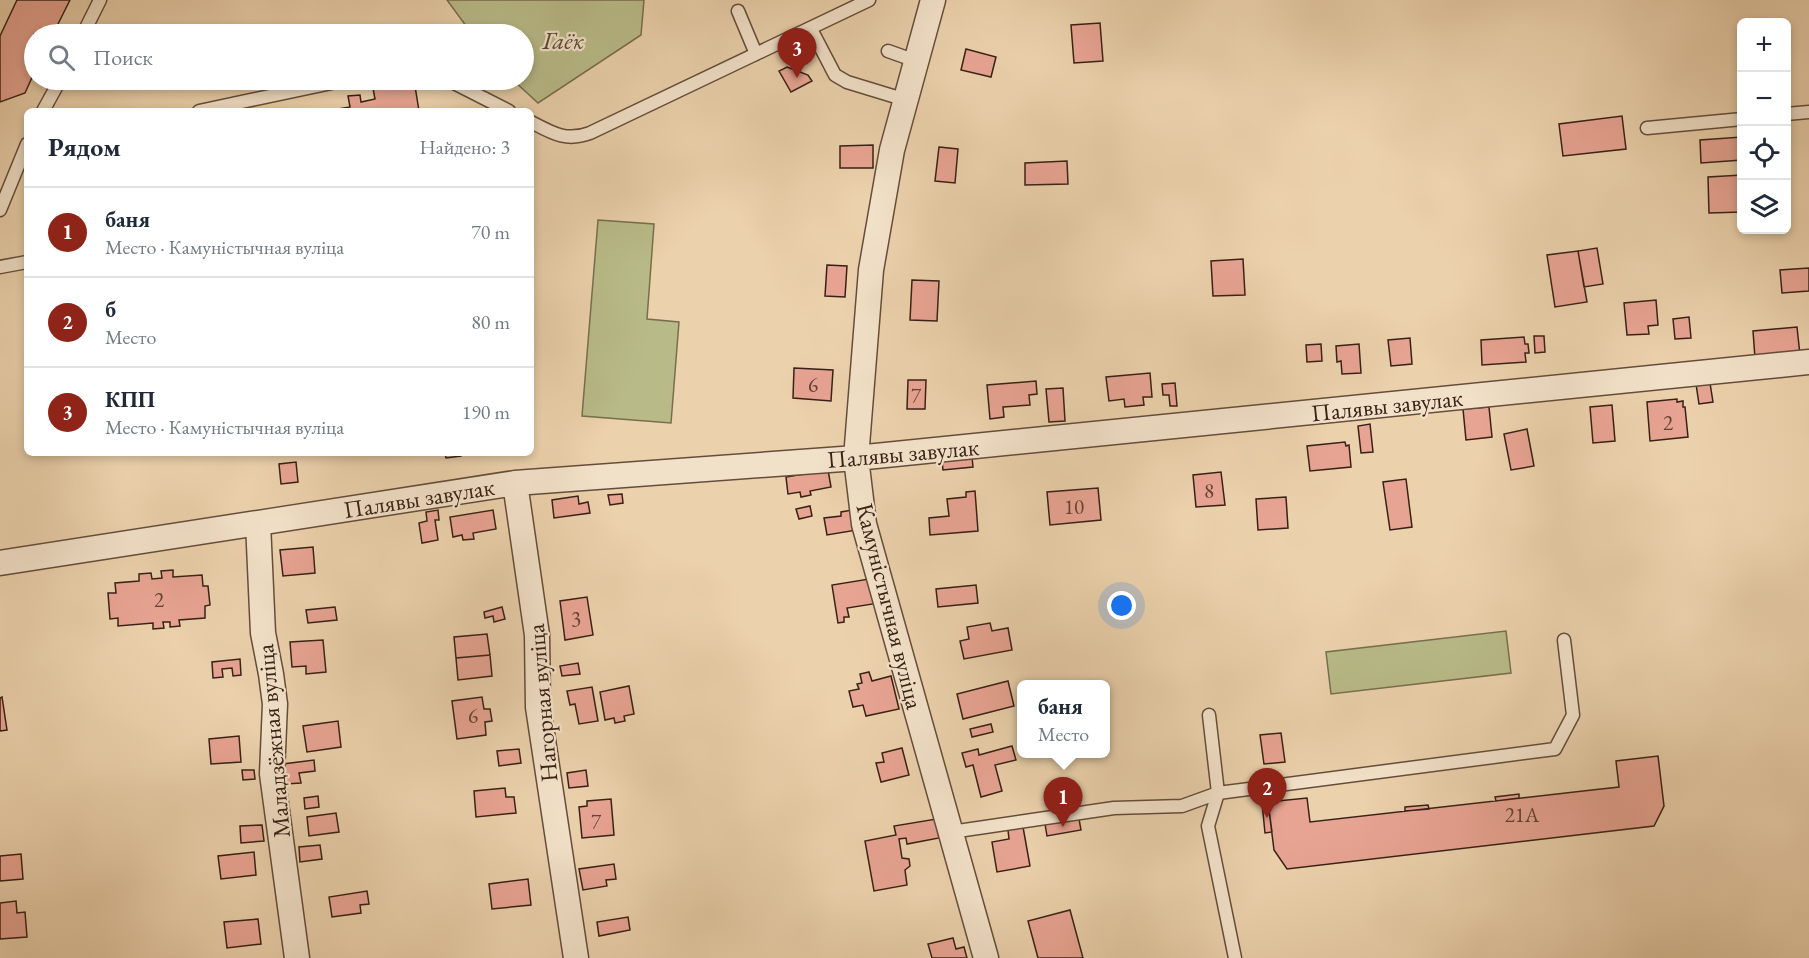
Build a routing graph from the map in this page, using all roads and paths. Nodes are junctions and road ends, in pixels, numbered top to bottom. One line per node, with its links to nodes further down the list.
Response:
1 (100, 0): 5 (lane)
2 (869, 0): 6 (lane)
3 (933, 0): 9 (street, Камуністычная вуліца)
4 (738, 11): 8 (lane)
5 (87, 24)
6 (811, 29): 8 (lane); 13 (lane)
7 (888, 51): 9 (lane)
8 (756, 54): 20 (lane)
9 (916, 61): 13 (street, Камуністычная вуліца)
10 (55, 90): 14 (lane)
11 (299, 90): 15 (lane)
12 (468, 90): 16 (lane)
13 (906, 100): 27 (street, Камуністычная вуліца)
14 (46, 108)
15 (213, 108)
16 (503, 108)
17 (1809, 112): 18 (lane)
18 (1791, 114)
19 (1737, 119): 21 (lane)
20 (534, 124)
21 (1647, 128)
22 (24, 151): 23 (lane)
23 (0, 210)
24 (24, 263): 25 (lane)
25 (0, 267)
26 (1809, 362): 27 (street, Палявы завулак)
27 (856, 458): 28 (street, Палявы завулак); 34 (street, Камуністычная вуліца)
28 (515, 483): 29 (street, Палявы завулак); 36 (street, Нагорная вуліца)
29 (258, 523): 30 (street, Палявы завулак); 35 (street, Маладзёжная вуліца)
30 (0, 563)
31 (1564, 639): 33 (lane)
32 (1209, 715): 33 (lane)
33 (1218, 793): 34 (lane); 38 (lane)
34 (951, 832): 37 (street, Камуністычная вуліца)
35 (297, 958)
36 (576, 958)
37 (986, 958)
38 (1235, 958)

